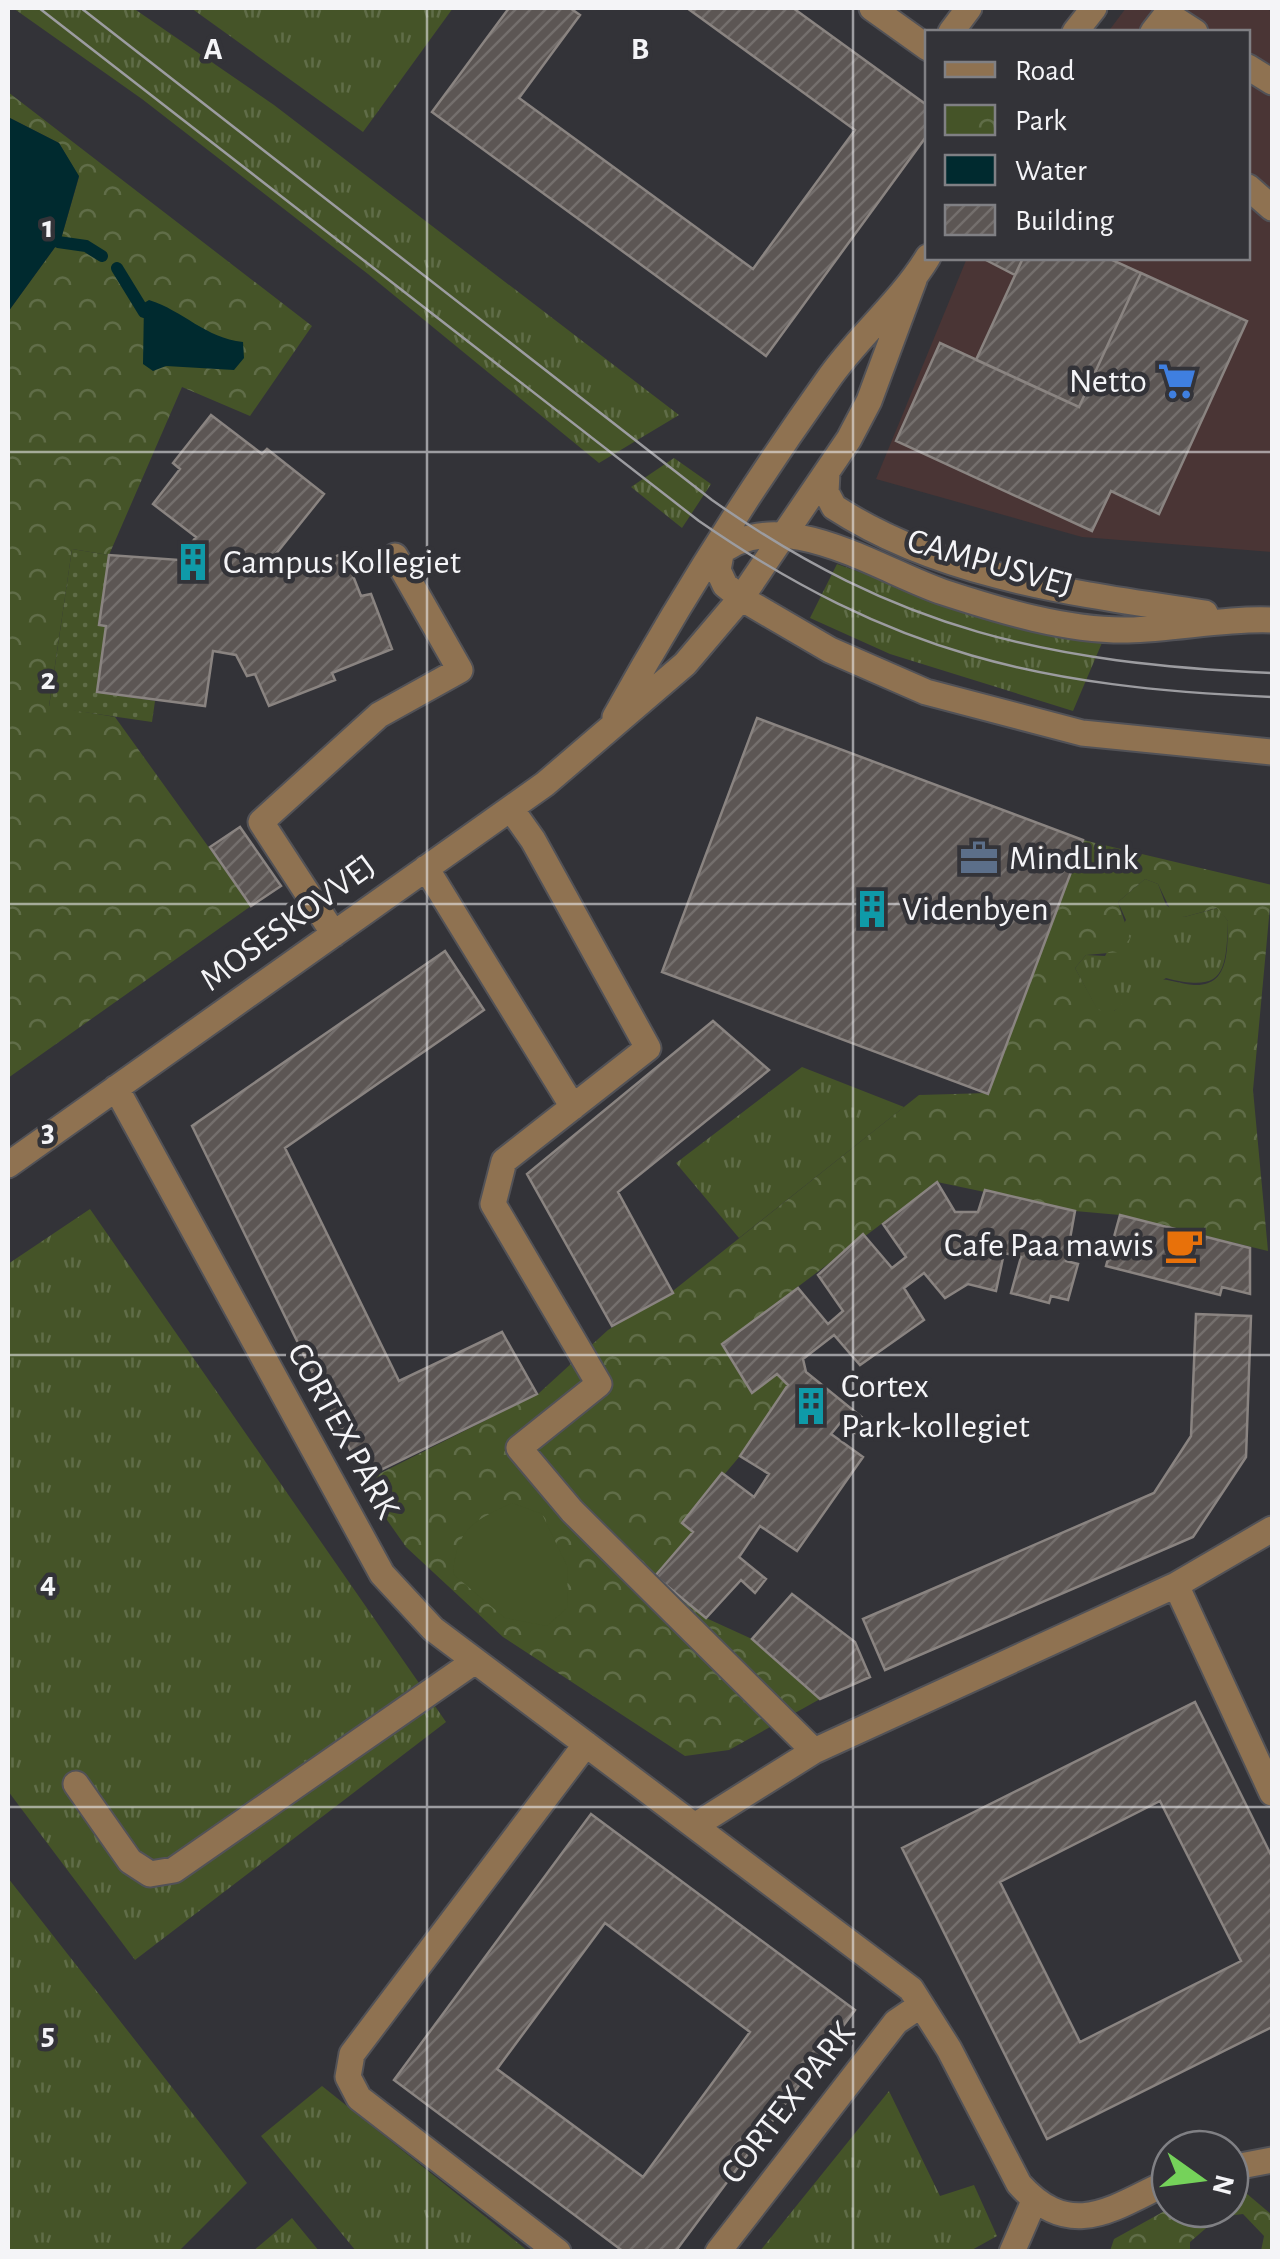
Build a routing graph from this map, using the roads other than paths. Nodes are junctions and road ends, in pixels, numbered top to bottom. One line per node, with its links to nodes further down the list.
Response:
1 (872, 8): 8 (street)
2 (969, 8): 4 (street)
3 (1094, 8): 5 (street)
4 (952, 30)
5 (1077, 30)
6 (1155, 30): 7 (street)
7 (1193, 30)
8 (925, 46)
9 (1250, 68): 10 (street)
10 (1272, 82)
11 (1250, 190): 12 (street)
12 (1272, 208)
13 (926, 260): 14 (street)
14 (914, 280): 15 (street, MOSESKOVVEJ); 17 (street, MOSESKOVVEJ)
15 (827, 473): 16 (street, MOSESKOVVEJ); 20 (street)
16 (784, 534): 17 (street, CAMPUSVEJ); 19 (street, MOSESKOVVEJ); 20 (street, CAMPUSVEJ)
17 (716, 553): 19 (street); 21 (street, MOSESKOVVEJ)
18 (395, 556): 25 (street)
19 (740, 598): 21 (street, MOSESKOVVEJ); 22 (street)
20 (1261, 620)
21 (606, 734): 23 (street, MOSESKOVVEJ)
22 (1272, 752)
23 (511, 809): 24 (street, MOSESKOVVEJ); 27 (street)
24 (426, 868): 25 (street, MOSESKOVVEJ); 27 (street)
25 (334, 934): 26 (street, MOSESKOVVEJ)
26 (116, 1088): 28 (street, MOSESKOVVEJ); 31 (street, CORTEX PARK)
27 (573, 1107): 33 (street)
28 (8, 1165)
29 (1272, 1529): 30 (street)
30 (1176, 1585): 33 (street); 35 (street)
31 (475, 1661): 32 (street, CORTEX PARK); 34 (street)
32 (586, 1744): 36 (street, CORTEX PARK); 40 (street)
33 (814, 1751): 36 (street)
34 (76, 1784)
35 (1272, 1793)
36 (696, 1826): 37 (street, CORTEX PARK)
37 (921, 2006): 39 (street, CORTEX PARK); 41 (street, CORTEX PARK)
38 (1150, 2190): 39 (street)
39 (1034, 2201): 42 (street)
40 (558, 2252)
41 (718, 2252)
42 (1012, 2252)

